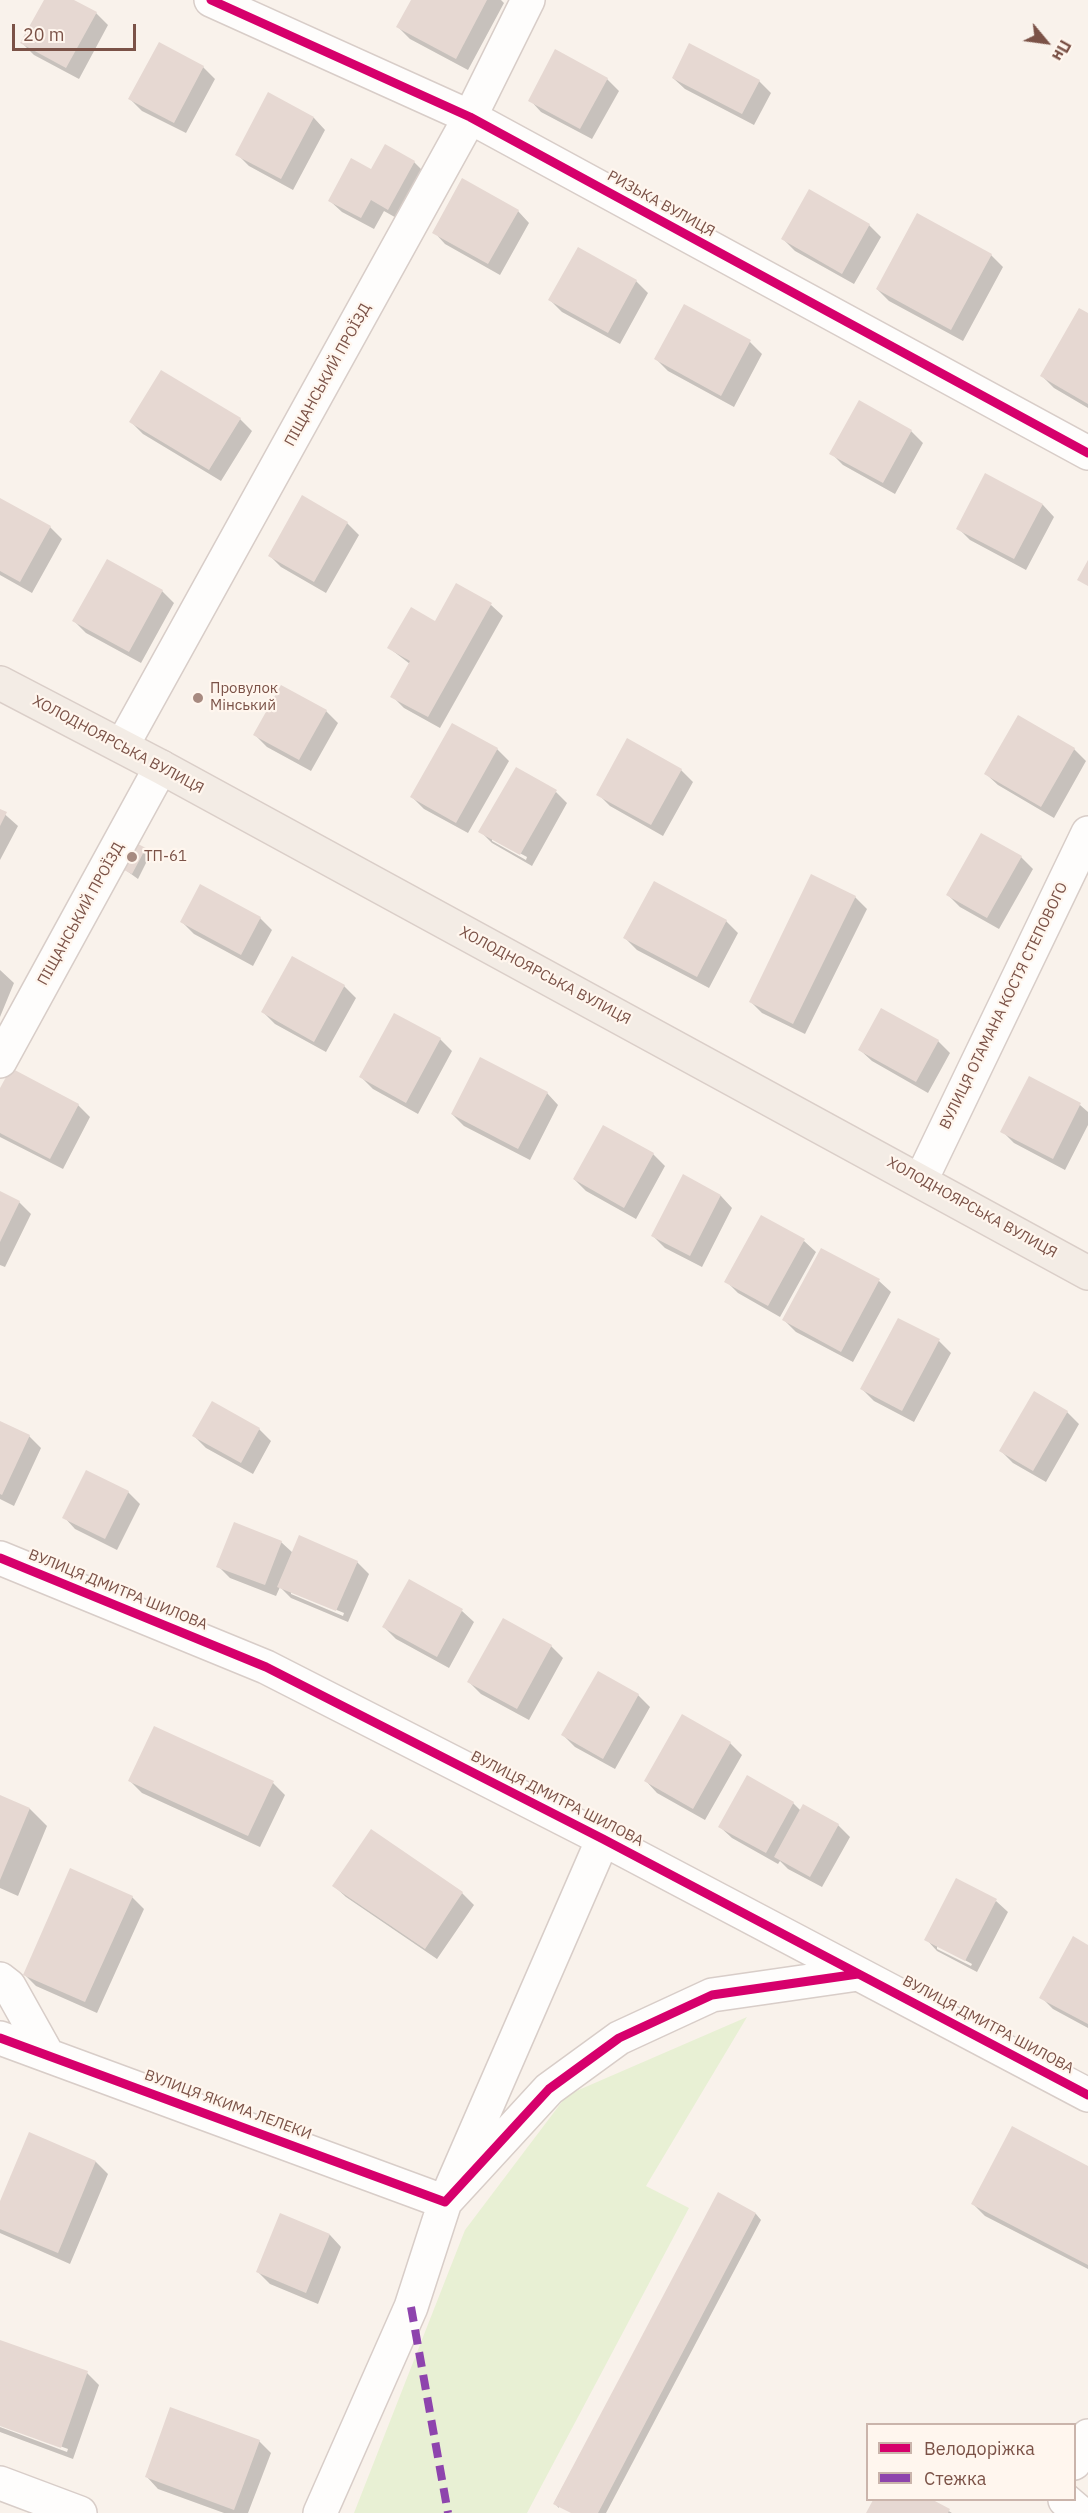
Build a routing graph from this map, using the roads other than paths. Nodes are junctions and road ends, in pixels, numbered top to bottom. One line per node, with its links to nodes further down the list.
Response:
1 (211, 0): 3 (street, РИЗЬКА ВУЛИЦЯ)
2 (528, 0): 3 (street, ПІЩАНСЬКИЙ ПРОЇЗД)
3 (470, 117): 4 (street, РИЗЬКА ВУЛИЦЯ); 6 (street, ПІЩАНСЬКИЙ ПРОЇЗД)
4 (1088, 453)
5 (0, 683): 6 (main road, ХОЛОДНОЯРСЬКА ВУЛИЦЯ)
6 (122, 746): 7 (main road, ХОЛОДНОЯРСЬКА ВУЛИЦЯ)
7 (161, 767): 9 (street, ПІЩАНСЬКИЙ ПРОЇЗД); 10 (main road, ХОЛОДНОЯРСЬКА ВУЛИЦЯ)
8 (1088, 833): 10 (street, ВУЛИЦЯ ОТАМАНА КОСТЯ СТЕПОВОГО)
9 (0, 1061)
10 (921, 1180): 11 (main road, ХОЛОДНОЯРСЬКА ВУЛИЦЯ)
11 (1088, 1273)
12 (0, 1558): 13 (street, ВУЛИЦЯ ДМИТРА ШИЛОВА)
13 (603, 1839): 14 (street, ВУЛИЦЯ ДМИТРА ШИЛОВА); 19 (street)
14 (858, 1974): 18 (street, ВУЛИЦЯ ДМИТРА ШИЛОВА); 19 (street)
15 (0, 1979): 17 (street)
16 (0, 2038): 17 (street, ВУЛИЦЯ ЯКИМА ЛЕЛЕКИ)
17 (47, 2054): 19 (street, ВУЛИЦЯ ЯКИМА ЛЕЛЕКИ)
18 (1088, 2095)
19 (445, 2202): 25 (street)
20 (1088, 2436): 21 (street)
21 (1076, 2459)
22 (0, 2483): 24 (street)
23 (1067, 2501): 26 (street)
24 (80, 2513)
25 (320, 2513)
26 (1080, 2513)

